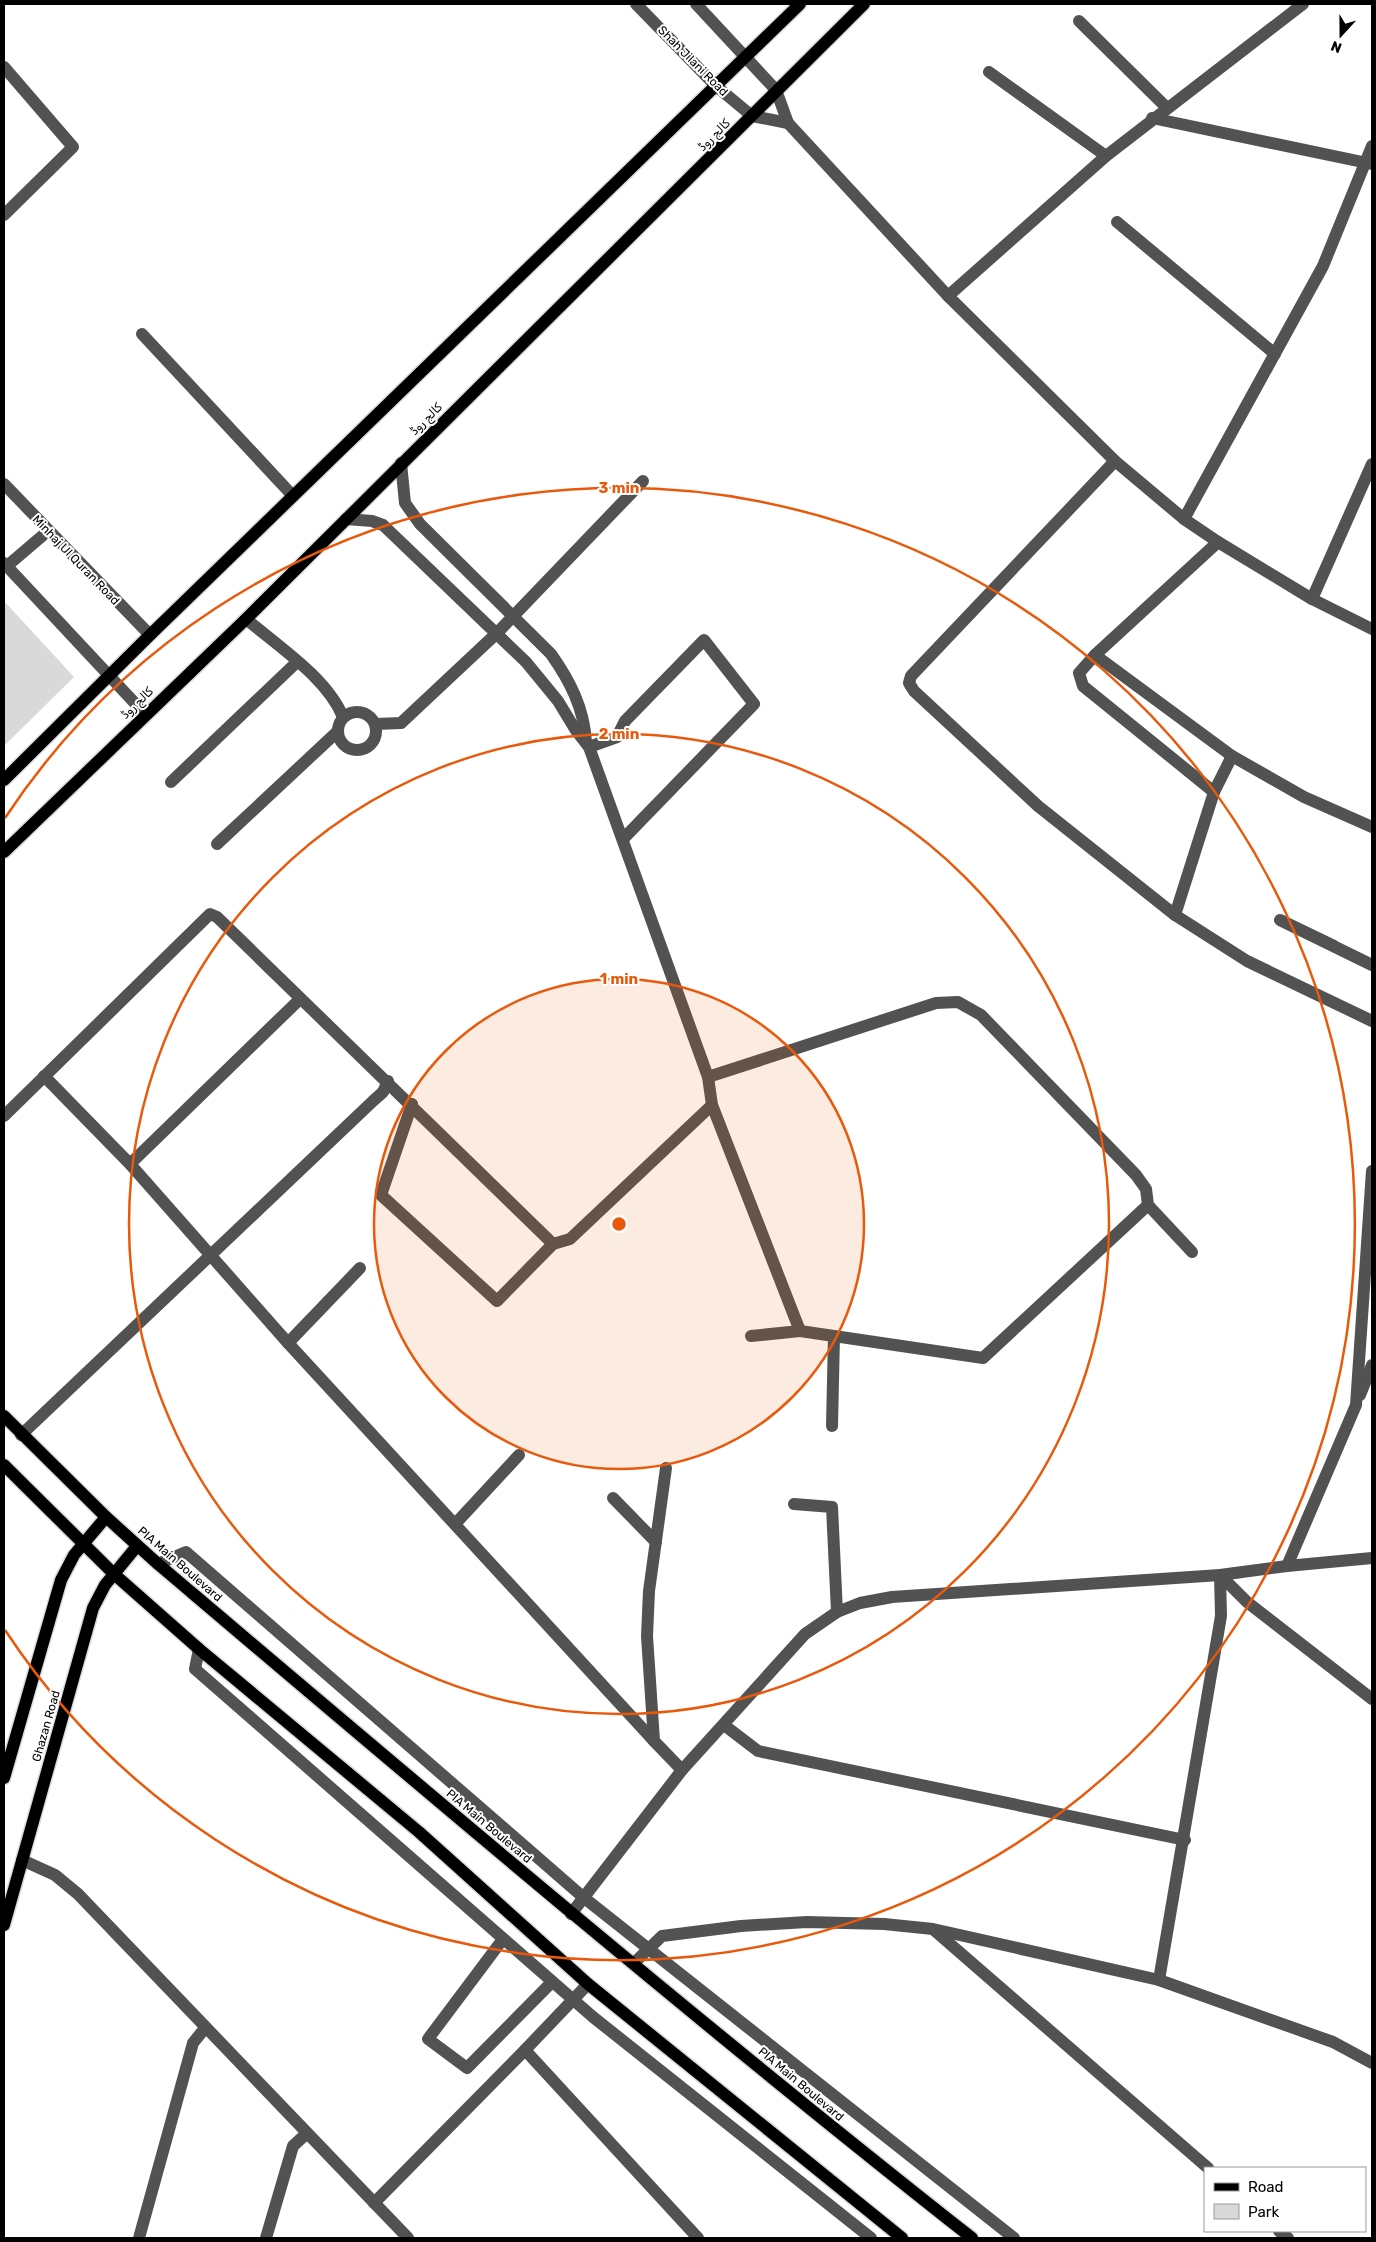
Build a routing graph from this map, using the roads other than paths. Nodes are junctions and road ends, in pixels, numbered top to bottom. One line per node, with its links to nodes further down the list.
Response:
1 (636, 4): 10 (street, Shah Jilani Road)
2 (696, 4): 7 (street)
3 (800, 4): 7 (main road)
4 (864, 4): 11 (main road, کالج روڈ)
5 (1303, 4): 12 (street)
6 (1079, 21): 12 (street)
7 (745, 57): 10 (main road); 11 (street)
8 (4, 68): 19 (street)
9 (989, 72): 17 (street)
10 (716, 86): 13 (street, Shah Jilani Road); 29 (main road)
11 (776, 90): 13 (main road, کالج روڈ); 15 (street)
12 (1166, 107): 14 (street)
13 (752, 116): 15 (street); 25 (main road, کالج روڈ)
14 (1152, 118): 17 (street); 18 (street)
15 (788, 123): 21 (street)
16 (1372, 146): 18 (street)
17 (1106, 156): 21 (street)
18 (1370, 164): 23 (street)
19 (4, 215)
20 (1117, 222): 23 (street)
21 (948, 296): 24 (street)
22 (142, 334): 29 (street)
23 (1275, 354): 31 (street)
24 (1115, 461): 31 (street); 57 (street)
25 (401, 463): 30 (main road, کالج روڈ); 36 (street)
26 (1372, 464): 35 (street)
27 (643, 481): 36 (street)
28 (4, 484): 32 (street, Minhaj Ul Quran Road)
29 (293, 496): 40 (main road)
30 (346, 519): 37 (main road, کالج روڈ); 39 (street)
31 (1184, 519): 33 (street)
32 (48, 532): 34 (street); 40 (street, Minhaj Ul Quran Road)
33 (1218, 542): 35 (street); 41 (street)
34 (5, 564): 43 (street)
35 (1312, 599): 38 (street)
36 (512, 615): 39 (street); 48 (street)
37 (246, 619): 42 (street); 44 (main road, کالج روڈ)
38 (1372, 629)
39 (497, 633): 46 (street); 48 (street)
40 (150, 635): 43 (main road)
41 (1095, 654): 49 (street); 52 (street)
42 (297, 662): 45 (street); 51 (street)
43 (108, 677): 44 (street); 50 (main road)
44 (145, 714): 56 (main road, کالج روڈ)
45 (343, 717): 46 (street); 47 (street)
46 (376, 724): 47 (street)
47 (337, 732): 55 (street)
48 (588, 744): 54 (street); 54 (street)
49 (1232, 756): 52 (street); 53 (street)
50 (4, 780)
51 (171, 782)
52 (1214, 792): 57 (street)
53 (1372, 827)
54 (623, 839): 63 (street)
55 (217, 844)
56 (4, 852)
57 (1175, 914): 61 (street)
58 (1334, 946): 59 (street)
59 (1372, 965)
60 (300, 999): 62 (street); 64 (street); 68 (street)
61 (1372, 1021)
62 (44, 1076): 67 (street); 68 (street)
63 (708, 1077): 66 (street); 70 (street)
64 (388, 1081): 65 (street); 73 (street)
65 (412, 1104): 71 (street); 71 (street)
66 (712, 1105): 71 (street); 75 (street)
67 (4, 1116)
68 (130, 1164): 73 (street)
69 (1372, 1171): 80 (street)
70 (1148, 1205): 72 (street); 77 (street)
71 (553, 1244)
72 (1192, 1252)
73 (209, 1256): 78 (street); 83 (street)
74 (360, 1268): 78 (street)
75 (800, 1331): 76 (street); 77 (street)
76 (751, 1336)
77 (834, 1336): 82 (street)
78 (288, 1343): 90 (street)
79 (1372, 1365): 80 (street)
80 (1356, 1405): 96 (street)
81 (4, 1416): 83 (main road, PIA Main Boulevard)
82 (832, 1426)
83 (22, 1435): 89 (main road, PIA Main Boulevard)
84 (519, 1455): 90 (street)
85 (4, 1465): 92 (main road)
86 (666, 1468): 91 (street)
87 (613, 1498): 91 (street)
88 (794, 1504): 99 (street)
89 (106, 1517): 92 (main road); 93 (main road, PIA Main Boulevard)
90 (456, 1523): 103 (street)
91 (656, 1542): 103 (street)
92 (82, 1545): 97 (main road); 105 (main road)
93 (138, 1546): 95 (main road, PIA Main Boulevard); 97 (main road, Ghazan Road)
94 (1372, 1558): 96 (street)
95 (158, 1564): 108 (street); 109 (main road, PIA Main Boulevard)
96 (1287, 1566): 98 (street)
97 (114, 1574): 100 (main road); 107 (main road, Ghazan Road)
98 (1220, 1575): 99 (street); 101 (street); 106 (street)
99 (837, 1612): 102 (street)
100 (199, 1650): 112 (street); 117 (main road)
101 (1372, 1699)
102 (724, 1725): 104 (street); 106 (street)
103 (654, 1741): 104 (street)
104 (682, 1770): 108 (street)
105 (4, 1778)
106 (1185, 1840): 115 (street)
107 (22, 1860): 110 (main road, Ghazan Road); 119 (street)
108 (583, 1897): 109 (street); 113 (street)
109 (571, 1914): 114 (main road, PIA Main Boulevard)
110 (4, 1925)
111 (933, 1929): 113 (street); 115 (street); 123 (street)
112 (503, 1939): 116 (street); 116 (street)
113 (649, 1947): 114 (street); 132 (street)
114 (634, 1963): 131 (main road, PIA Main Boulevard)
115 (1159, 1980): 121 (street)
116 (552, 1982): 118 (street)
117 (588, 1984): 118 (street); 130 (main road)
118 (574, 2000): 120 (street); 129 (street)
119 (205, 2028): 122 (street); 125 (street)
120 (525, 2050): 124 (street); 128 (street)
121 (1372, 2063)
122 (306, 2134): 124 (street); 126 (street)
123 (1207, 2167)
124 (374, 2203): 127 (street)
125 (139, 2238)
126 (266, 2238)
127 (408, 2238)
128 (698, 2238)
129 (871, 2238)
130 (902, 2238)
131 (972, 2238)
132 (1014, 2238)

